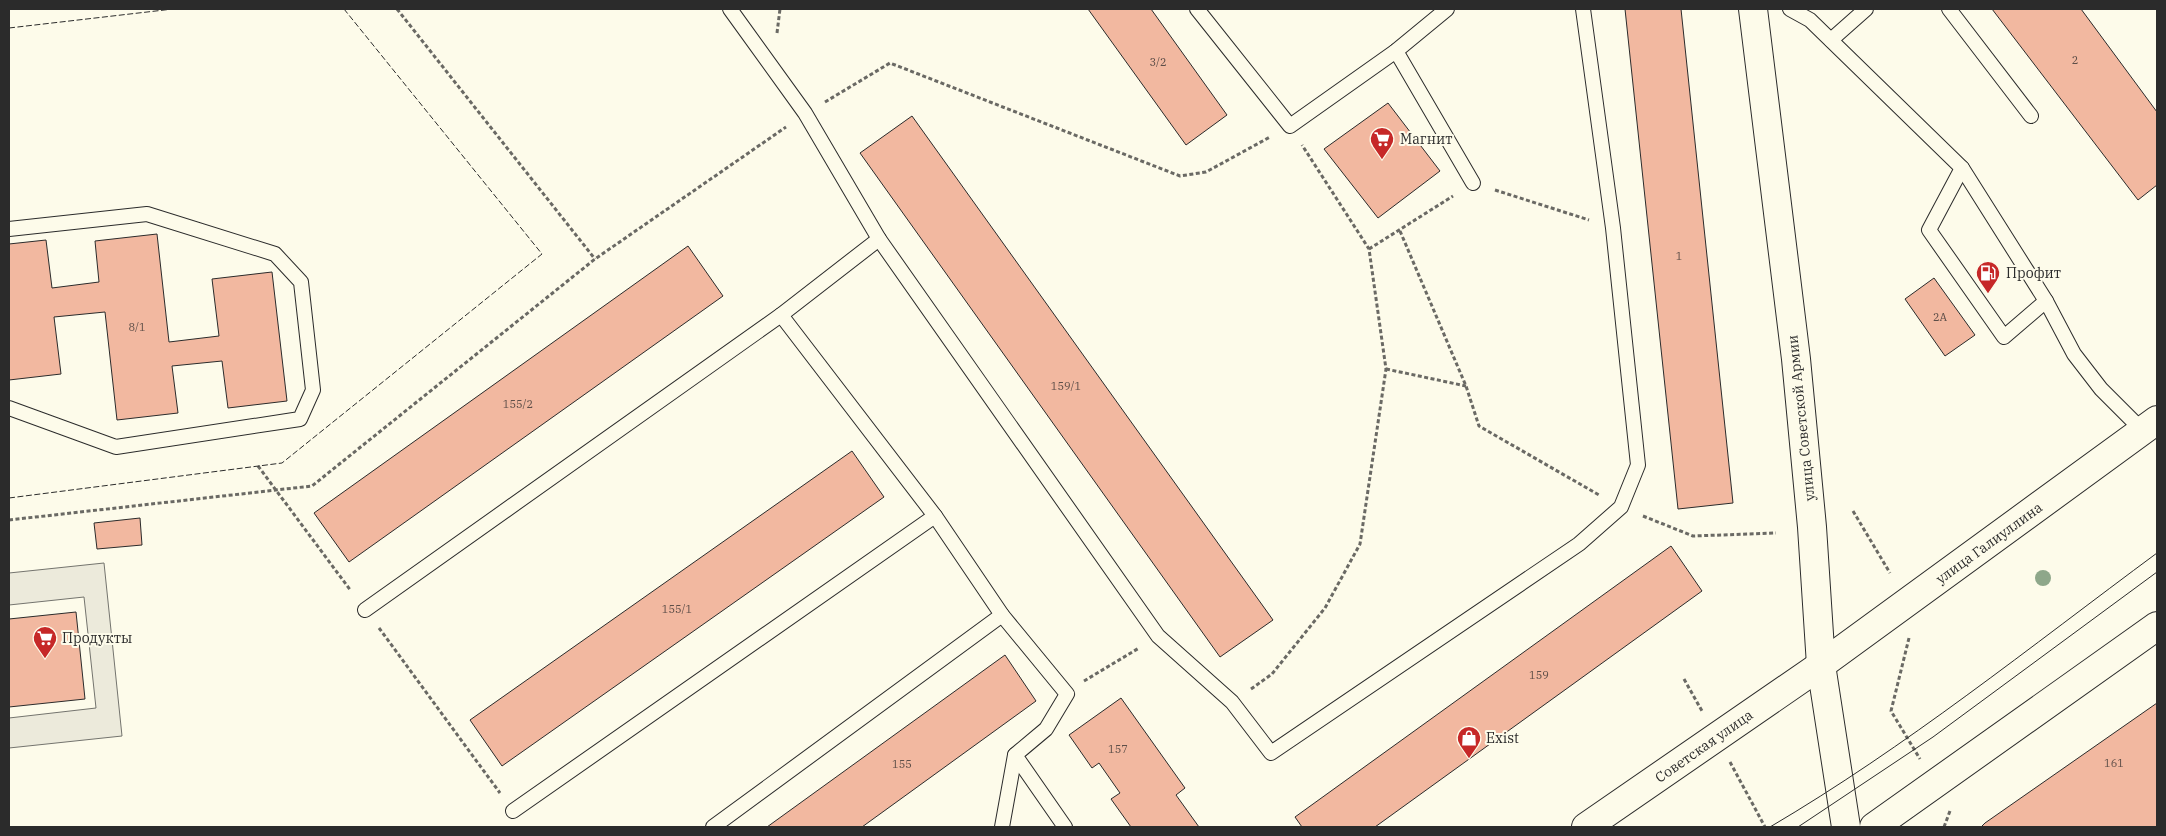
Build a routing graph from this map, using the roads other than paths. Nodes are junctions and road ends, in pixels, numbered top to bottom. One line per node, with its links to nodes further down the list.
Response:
1 (730, 9): 15 (lane)
2 (1197, 9): 10 (lane)
3 (1447, 9): 10 (lane)
4 (1583, 9): 15 (lane)
5 (1753, 9): 24 (main road, улица Советской Армии)
6 (1790, 9): 9 (lane)
7 (1866, 9): 9 (lane)
8 (1949, 9): 11 (lane)
9 (1831, 40): 12 (lane)
10 (1396, 51): 13 (lane)
11 (2031, 116)
12 (1962, 168): 16 (lane); 16 (lane)
13 (1473, 183)
14 (9, 229): 18 (lane)
15 (879, 239): 17 (lane)
16 (2046, 301): 19 (lane)
17 (782, 315): 20 (lane); 21 (lane)
18 (9, 408)
19 (2150, 425): 24 (main road, улица Галиуллина)
20 (935, 516): 22 (lane); 26 (lane)
21 (365, 610)
22 (1002, 615): 25 (lane); 27 (lane)
23 (2157, 626): 32 (main road)
24 (1821, 665): 30 (main road, Советская улица); 31 (main road, улица Советской Армии)
25 (1016, 755): 28 (lane); 29 (lane)
26 (513, 810)
27 (713, 827)
28 (1002, 827)
29 (1065, 827)
30 (1586, 827)
31 (1846, 827)
32 (1874, 827)

